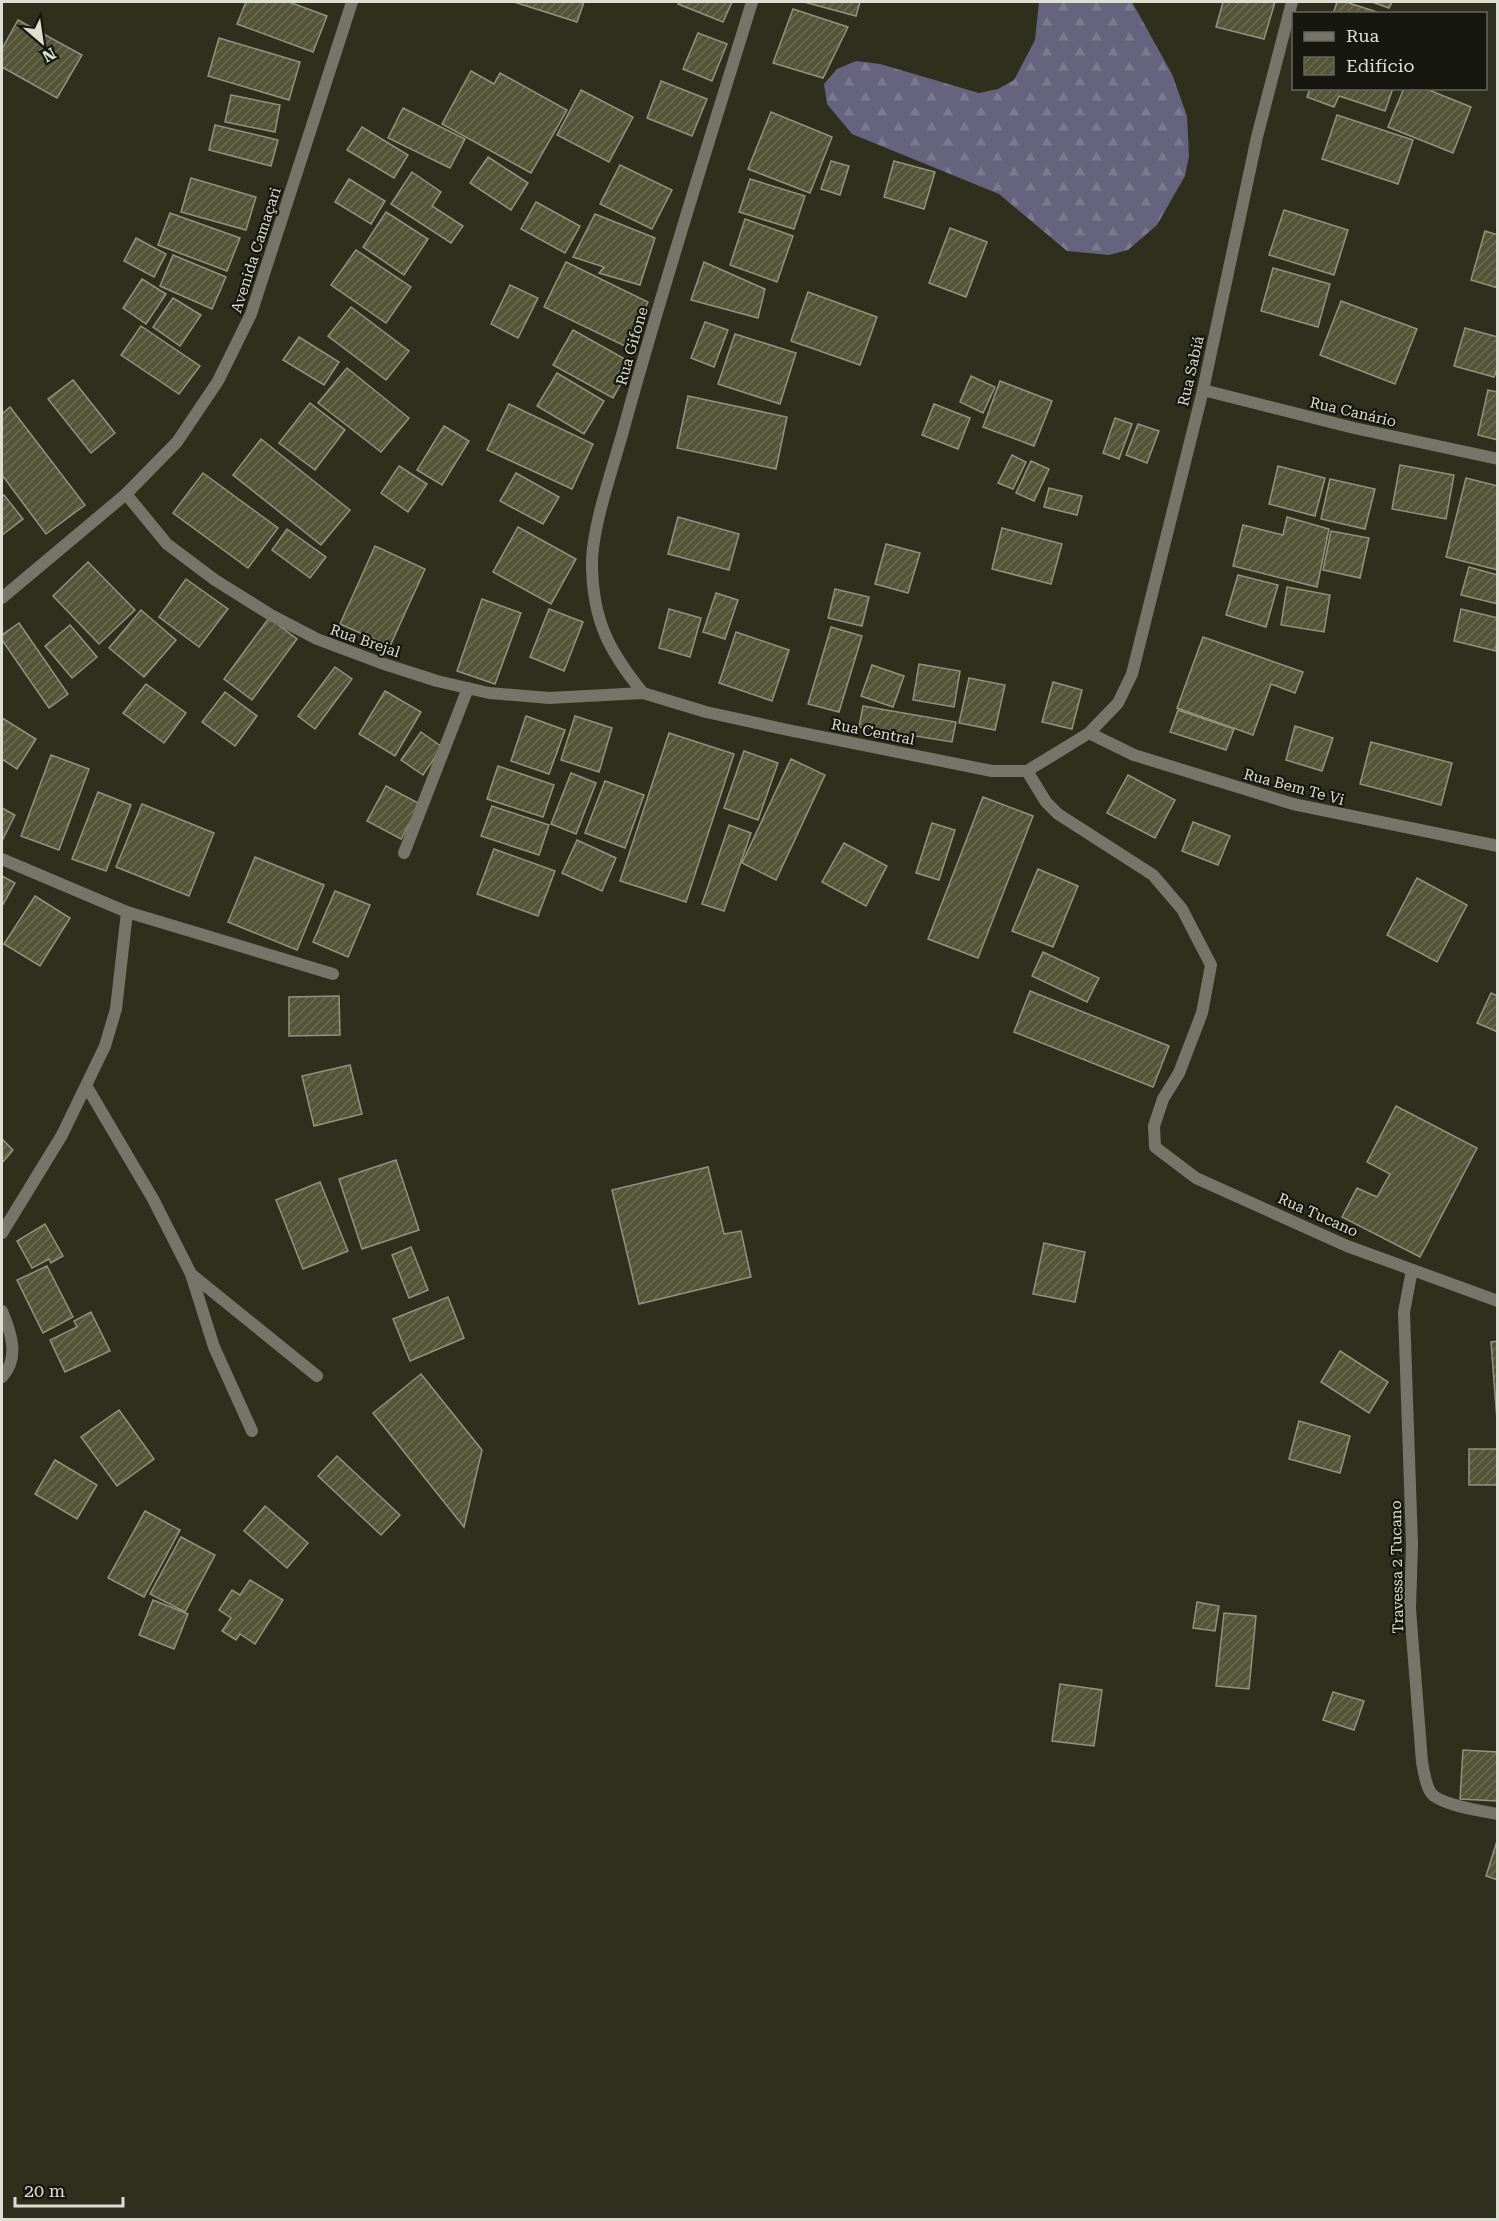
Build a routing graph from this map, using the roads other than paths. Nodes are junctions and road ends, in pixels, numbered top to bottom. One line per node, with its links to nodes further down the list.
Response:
1 (352, 2): 6 (street, Avenida Camaçari)
2 (752, 2): 9 (street, Rua Gifone)
3 (1292, 2): 4 (street, Rua Sabiá)
4 (1203, 390): 5 (street, Rua Canário); 10 (street, Rua Sabiá)
5 (1497, 459)
6 (126, 494): 7 (street, Avenida Camaçari); 8 (street, Rua Brejal)
7 (2, 598)
8 (468, 688): 9 (street, Rua Brejal); 13 (street)
9 (643, 693): 11 (street, Rua Central)
10 (1089, 733): 11 (street); 12 (street, Rua Bem Te Vi)
11 (1027, 771): 19 (street, Rua Tucano)
12 (1497, 846)
13 (404, 853)
14 (2, 860): 15 (street)
15 (127, 912): 16 (street); 17 (street)
16 (333, 974)
17 (87, 1087): 18 (street); 20 (street)
18 (2, 1233)
19 (1412, 1270): 21 (street, Rua Tucano); 26 (street, Travessa 2 Tucano)
20 (190, 1274): 23 (street); 25 (street)
21 (1497, 1301)
22 (2, 1311): 24 (street)
23 (317, 1376)
24 (2, 1377)
25 (252, 1431)
26 (1497, 1814)

